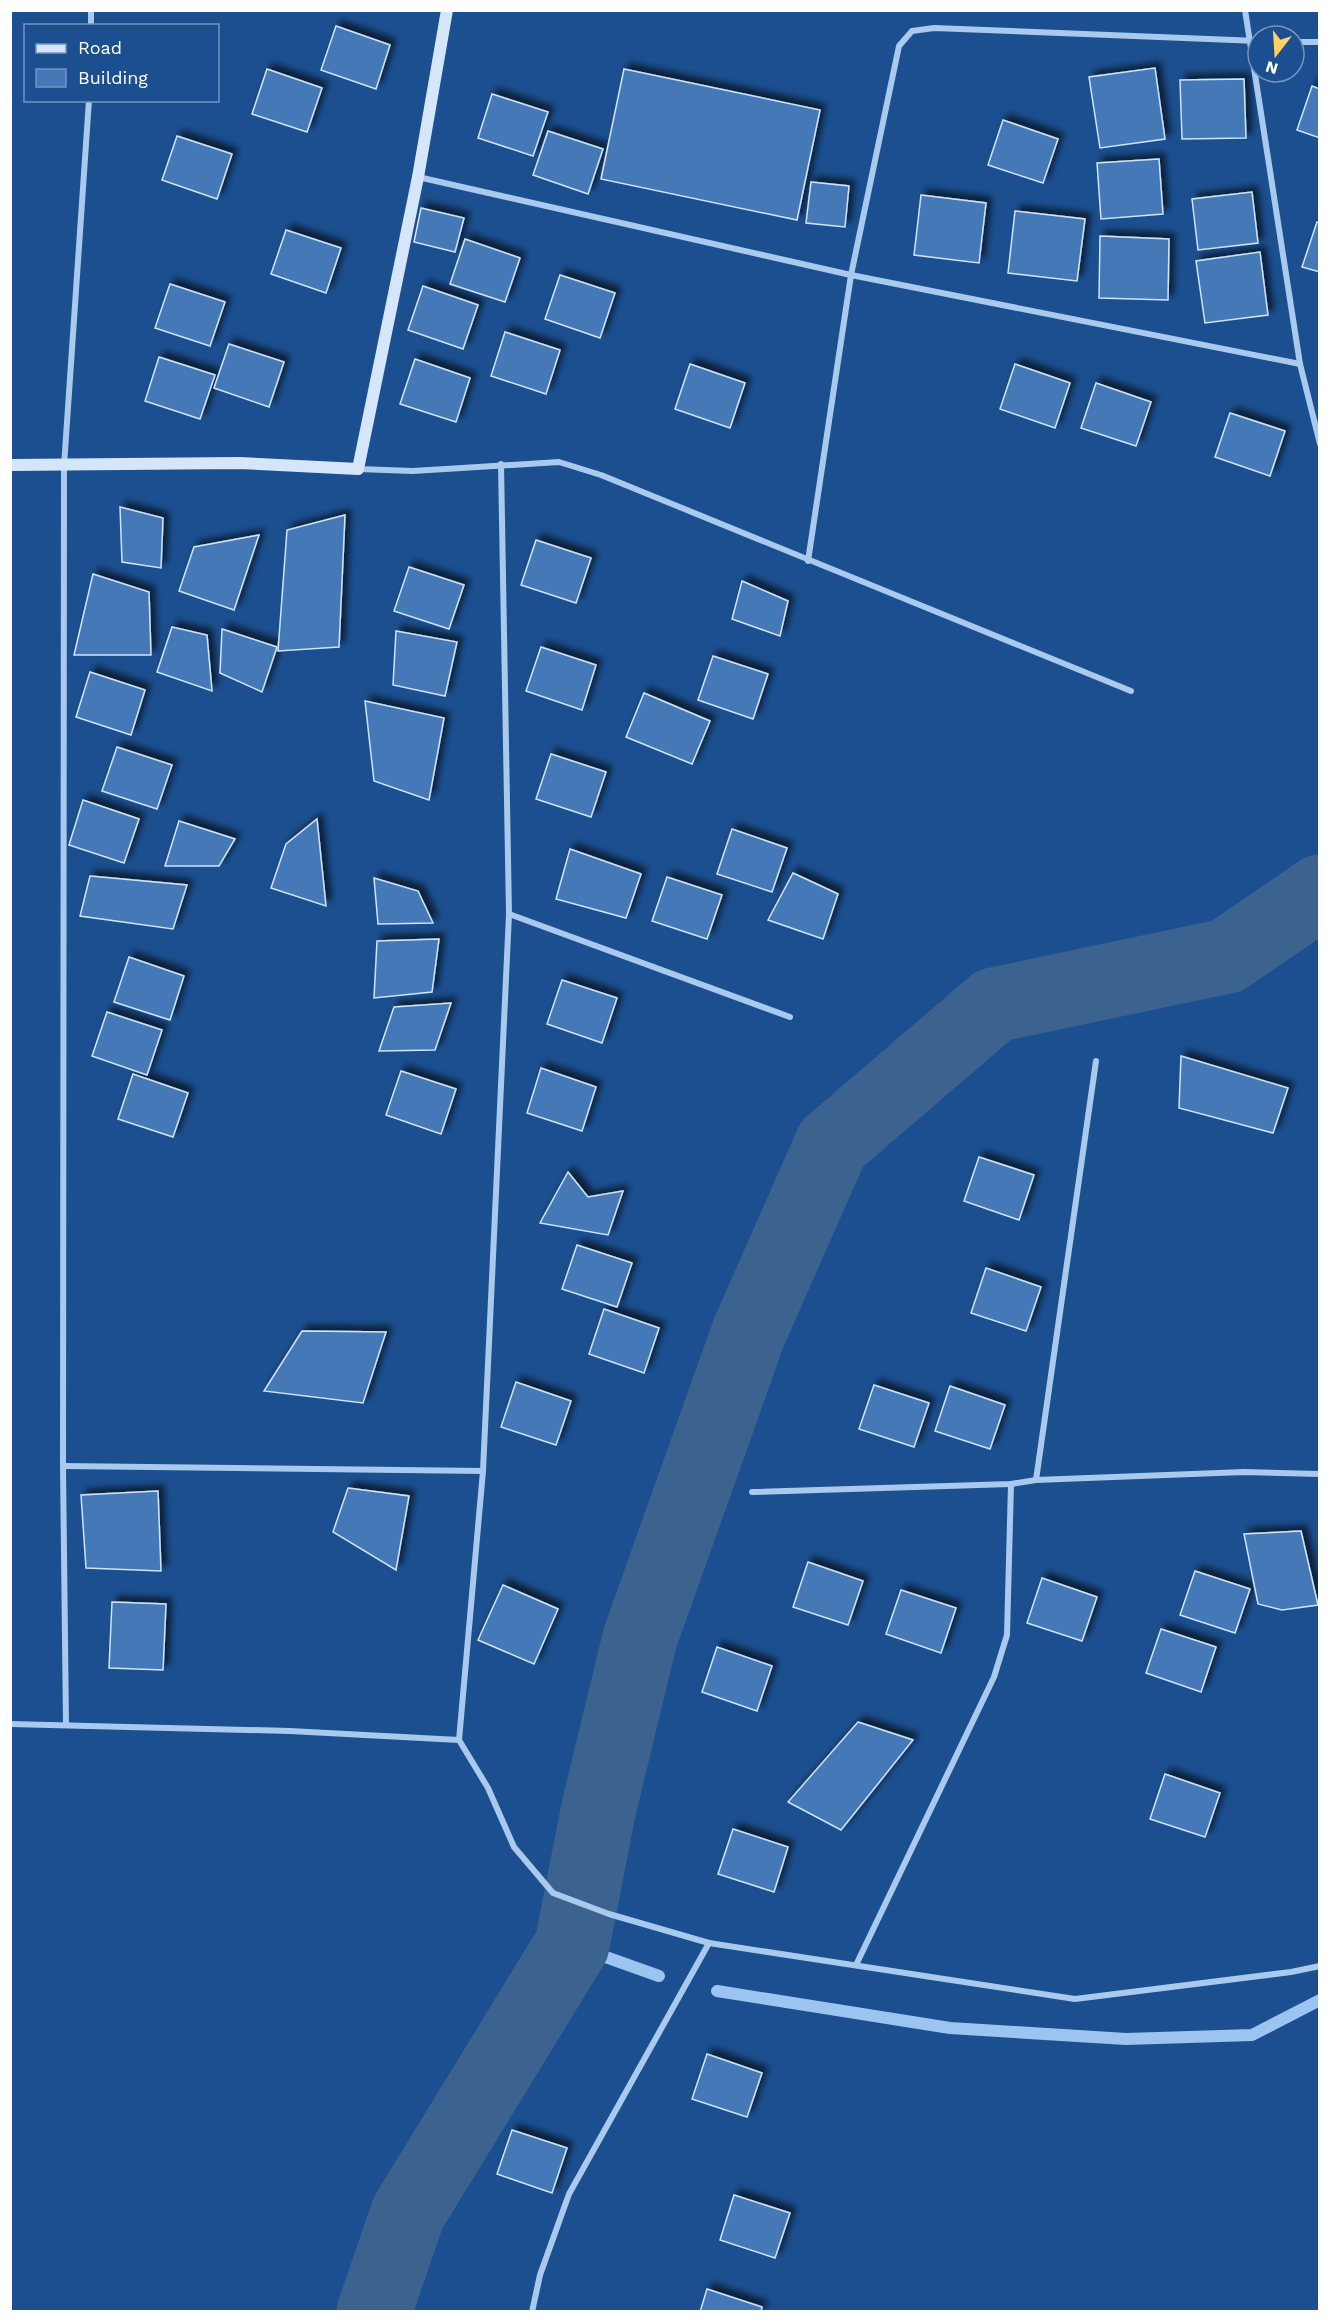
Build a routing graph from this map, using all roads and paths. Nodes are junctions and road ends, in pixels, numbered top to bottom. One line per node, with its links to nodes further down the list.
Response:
1 (447, 10): 5 (street)
2 (1246, 41): 6 (street)
3 (1260, 84): 7 (street)
4 (89, 102): 11 (street)
5 (418, 177): 6 (street); 12 (street)
6 (851, 275): 7 (street); 13 (street)
7 (1300, 364): 8 (street)
8 (1320, 444)
9 (501, 464): 12 (street); 13 (street); 15 (street)
10 (10, 465): 11 (street)
11 (64, 466): 12 (street); 18 (street)
12 (358, 469)
13 (808, 561): 14 (street)
14 (1131, 691)
15 (509, 914): 16 (street); 19 (street)
16 (790, 1017)
17 (1096, 1061): 21 (street)
18 (63, 1466): 19 (street); 25 (street)
19 (483, 1472): 26 (street)
20 (1320, 1474): 21 (street)
21 (1036, 1480): 22 (street)
22 (1011, 1484): 23 (street); 28 (street)
23 (752, 1492)
24 (10, 1724): 25 (street)
25 (66, 1725): 26 (street)
26 (459, 1740): 27 (street)
27 (709, 1943): 28 (street); 30 (street)
28 (856, 1965): 29 (street)
29 (1320, 1966)
30 (532, 2312)

